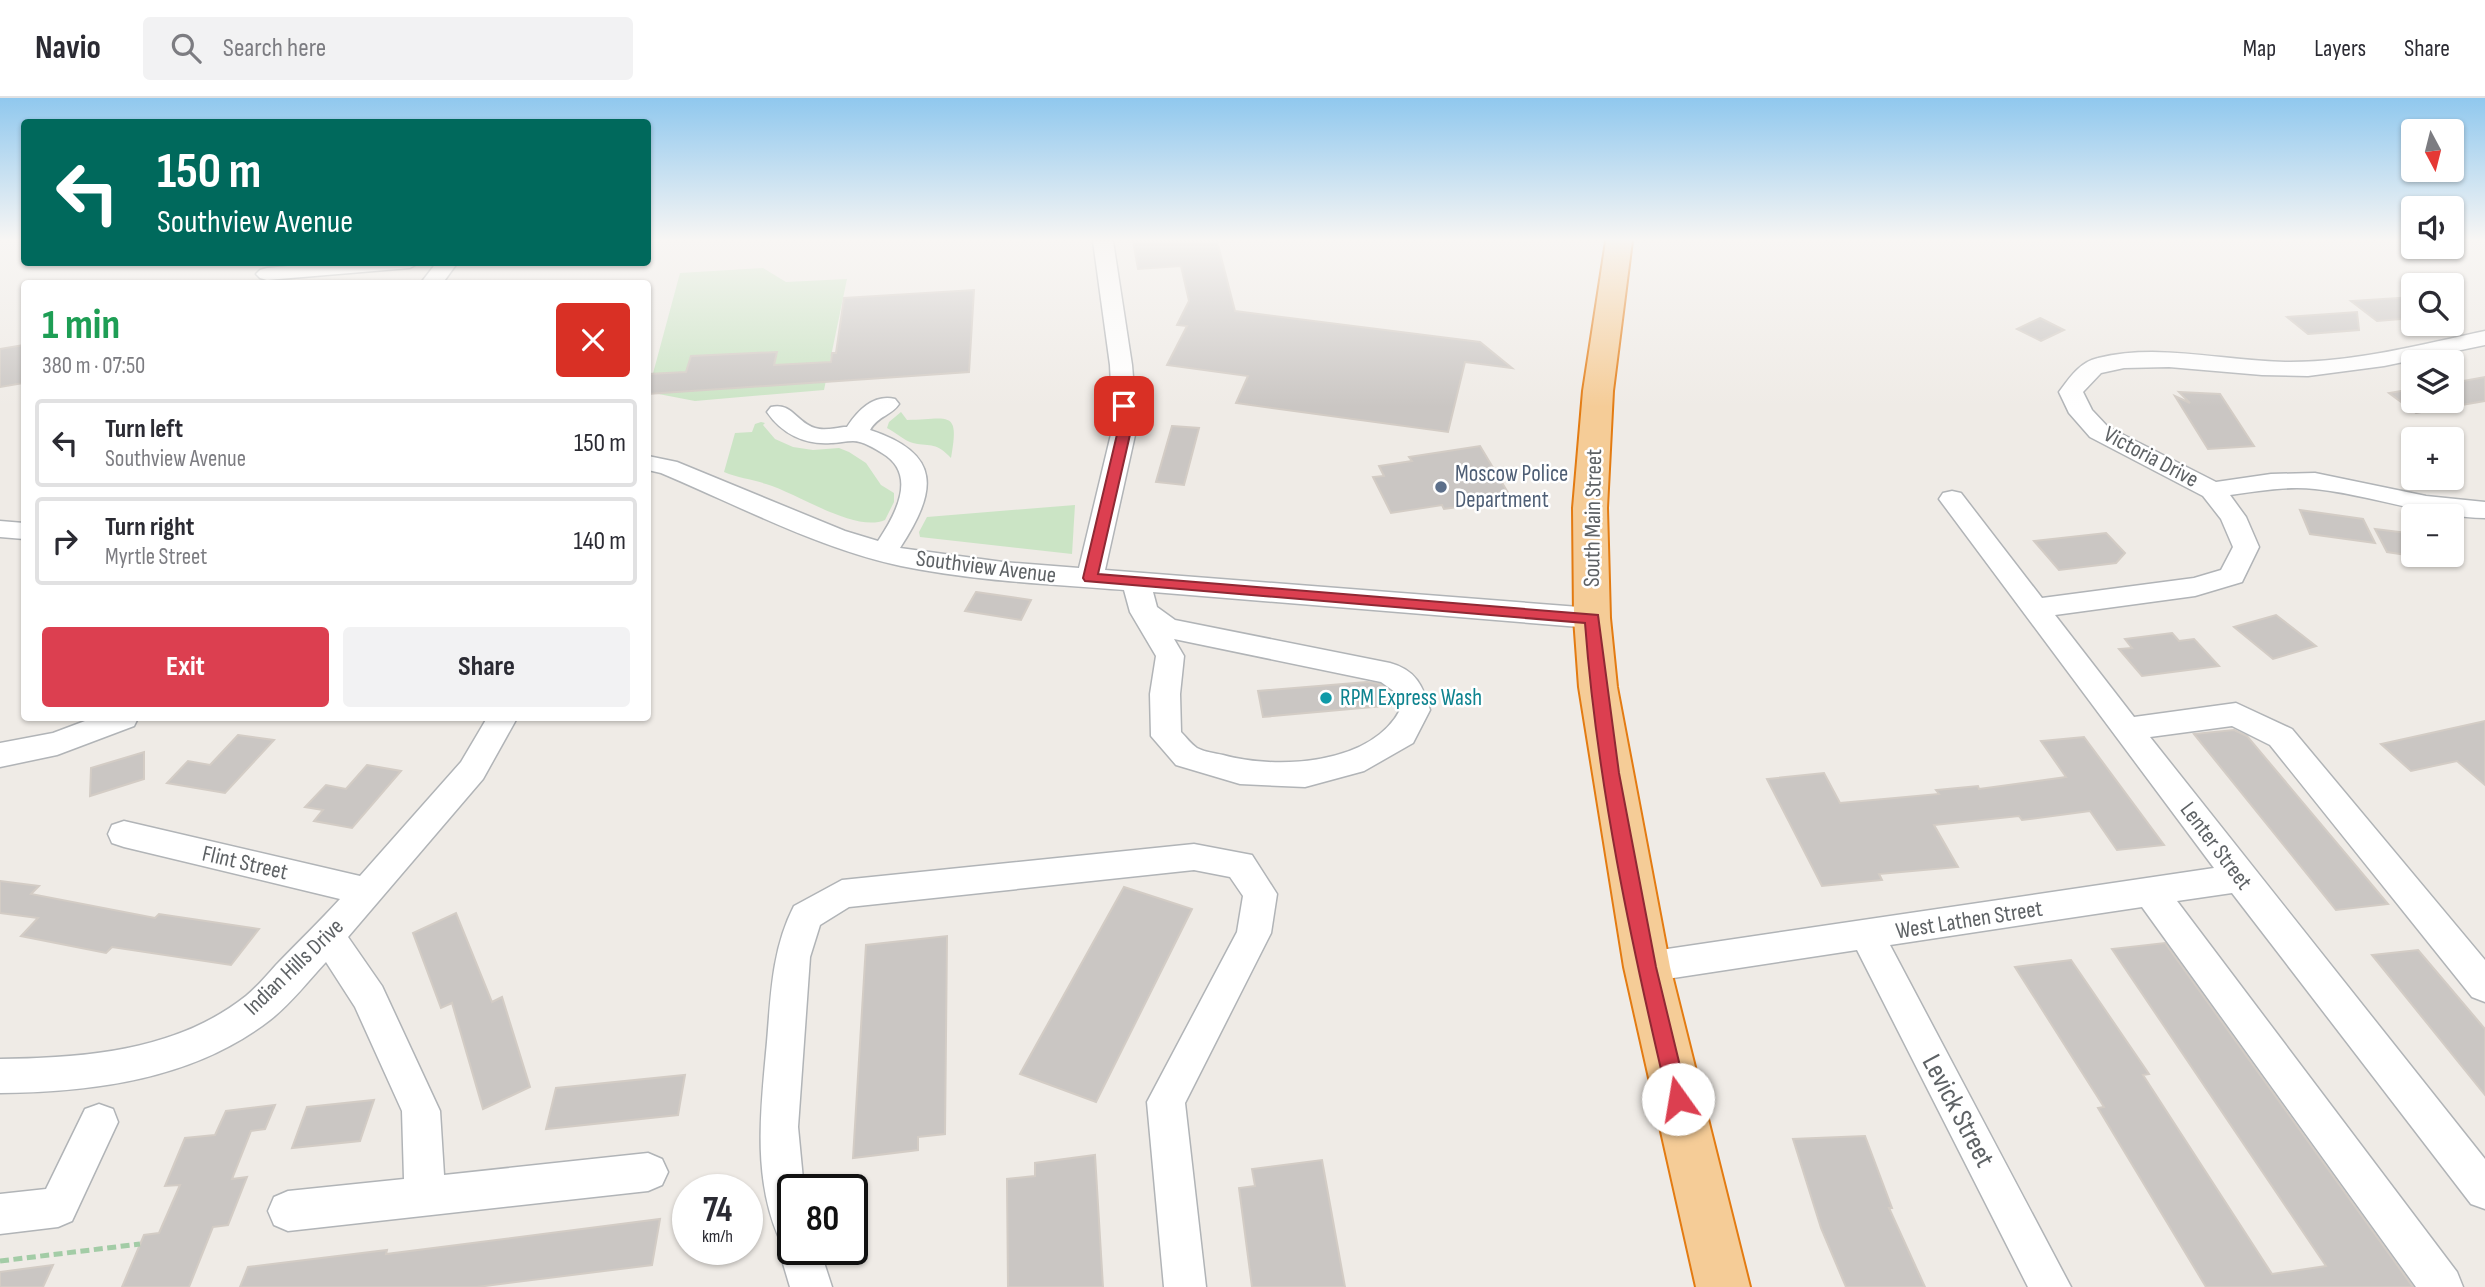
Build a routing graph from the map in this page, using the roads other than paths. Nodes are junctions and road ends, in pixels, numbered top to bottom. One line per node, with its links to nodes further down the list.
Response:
1 (1111, 296): 14 (street)
2 (1611, 296): 18 (highway, South Main Street)
3 (2485, 338): 8 (street, Victoria Drive)
4 (887, 404): 6 (street)
5 (779, 412): 6 (street)
6 (856, 433): 13 (street)
7 (651, 464): 13 (street, Southview Avenue)
8 (2212, 490): 10 (street); 16 (street, Victoria Drive)
9 (1952, 499): 16 (street, Lenter Street)
10 (2485, 510)
11 (0, 529): 12 (street)
12 (21, 531)
13 (884, 552): 14 (street, Southview Avenue)
14 (1090, 578): 15 (street, Southview Avenue)
15 (1136, 582): 17 (street); 18 (street, Southview Avenue)
16 (2035, 608): 21 (street, Lenter Street)
17 (1144, 612): 17 (street)
18 (1592, 618): 29 (highway, South Main Street)
19 (115, 721): 22 (street)
20 (501, 721): 26 (street, Indian Hills Drive)
21 (2126, 729): 24 (street, Lenter Street); 30 (street)
22 (0, 755)
23 (124, 834): 26 (street, Flint Street)
24 (2239, 878): 25 (street, West Lathen Street); 35 (street, Lenter Street)
25 (2151, 891): 28 (street, West Lathen Street); 44 (street)
26 (367, 892): 27 (street, Indian Hills Drive)
27 (328, 936): 31 (street, Indian Hills Drive); 36 (street)
28 (1867, 936): 29 (street, West Lathen Street); 43 (street, Levick Street)
29 (1647, 967): 42 (highway, South Main Street)
30 (2485, 986)
31 (0, 1076)
32 (99, 1122): 38 (street)
33 (648, 1172): 36 (street)
34 (783, 1174): 41 (street)
35 (2485, 1189)
36 (425, 1196): 37 (street)
37 (288, 1212)
38 (0, 1214)
39 (804, 1265): 40 (street)
40 (811, 1287)
41 (1185, 1287)
42 (1723, 1287)
43 (2050, 1287)
44 (2442, 1287)

